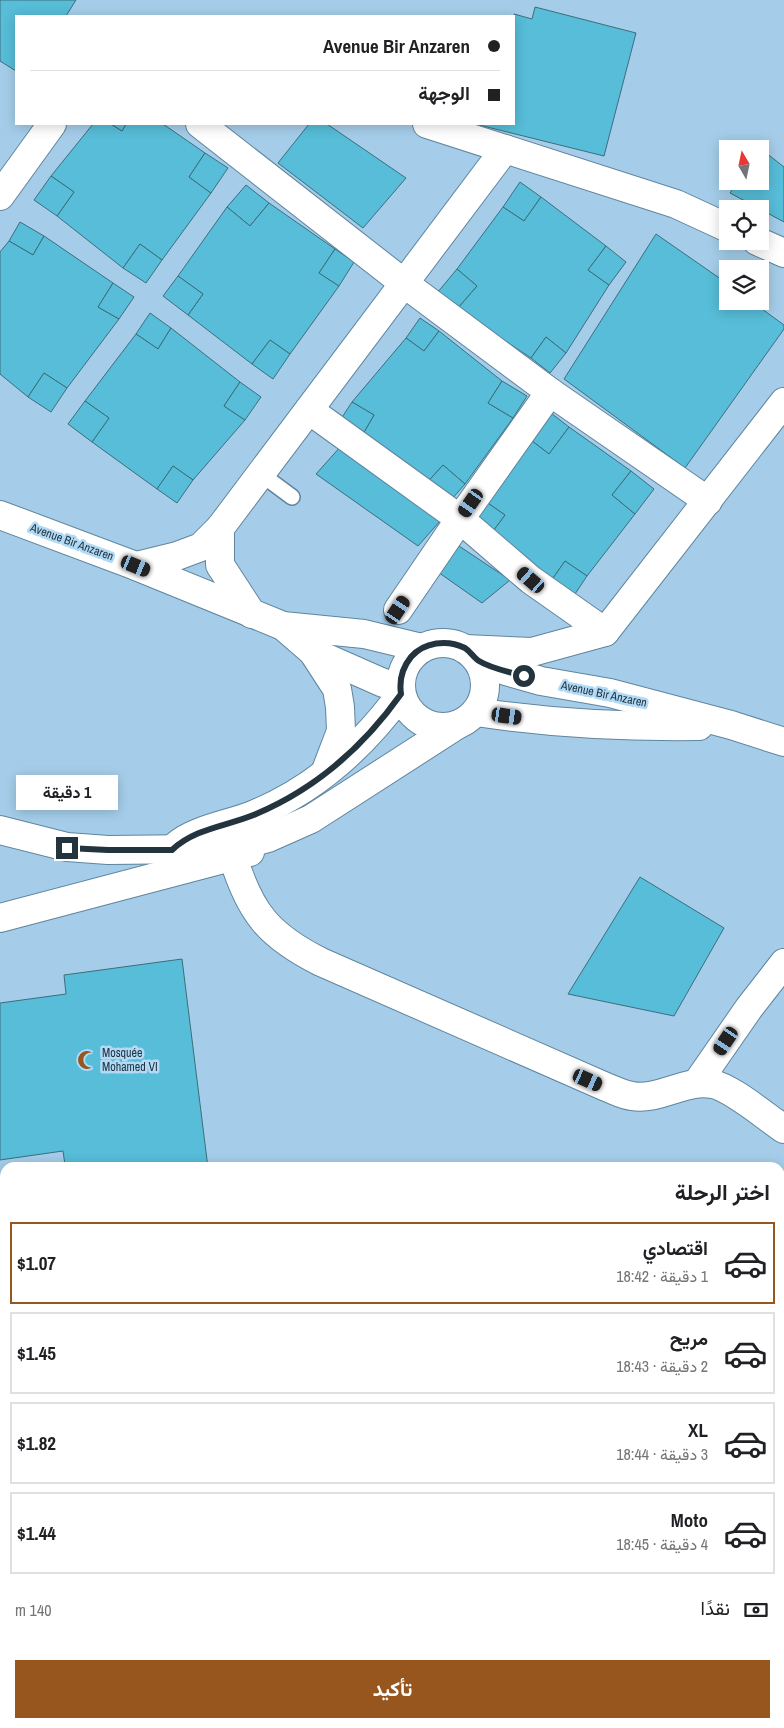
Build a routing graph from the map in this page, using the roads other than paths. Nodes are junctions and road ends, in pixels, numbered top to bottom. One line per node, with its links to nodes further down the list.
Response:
1 (51, 125): 5 (street)
2 (201, 125): 9 (street)
3 (430, 125): 4 (street)
4 (505, 149): 6 (street); 9 (street)
5 (0, 196)
6 (719, 224)
7 (769, 247): 8 (street)
8 (784, 254)
9 (405, 284): 10 (street); 12 (street)
10 (550, 392): 15 (street); 17 (street)
11 (784, 402): 15 (street)
12 (309, 410): 13 (street); 17 (street)
13 (261, 474): 14 (lane); 18 (street)
14 (292, 497)
15 (708, 501): 23 (street)
16 (0, 515): 19 (street, Avenue Bir Anzaren)
17 (460, 519): 20 (street); 23 (street)
18 (220, 528): 19 (street); 21 (street)
19 (136, 566): 21 (street, Avenue Bir Anzaren)
20 (398, 610)
21 (252, 614): 22 (street, Avenue Bir Anzaren)
22 (283, 626): 24 (street, Avenue Bir Anzaren); 25 (street, Avenue Bir Anzaren)
23 (605, 632): 26 (street)
24 (422, 648): 26 (street); 27 (street)
25 (314, 652): 27 (street, Avenue Bir Anzaren); 31 (street)
26 (472, 655): 28 (street); 29 (street, Avenue Bir Anzaren)
27 (401, 692): 28 (street); 31 (street)
28 (466, 719): 29 (street, Avenue Bir Anzaren); 33 (street)
29 (731, 725): 30 (street, Avenue Bir Anzaren)
30 (784, 742)
31 (326, 773): 34 (street)
32 (0, 830): 34 (street)
33 (288, 830): 34 (street); 35 (street)
34 (164, 849): 36 (street)
35 (233, 857): 36 (street); 39 (street)
36 (162, 876): 37 (street)
37 (0, 918)
38 (784, 963): 39 (street)
39 (697, 1084): 40 (street)
40 (784, 1129)

